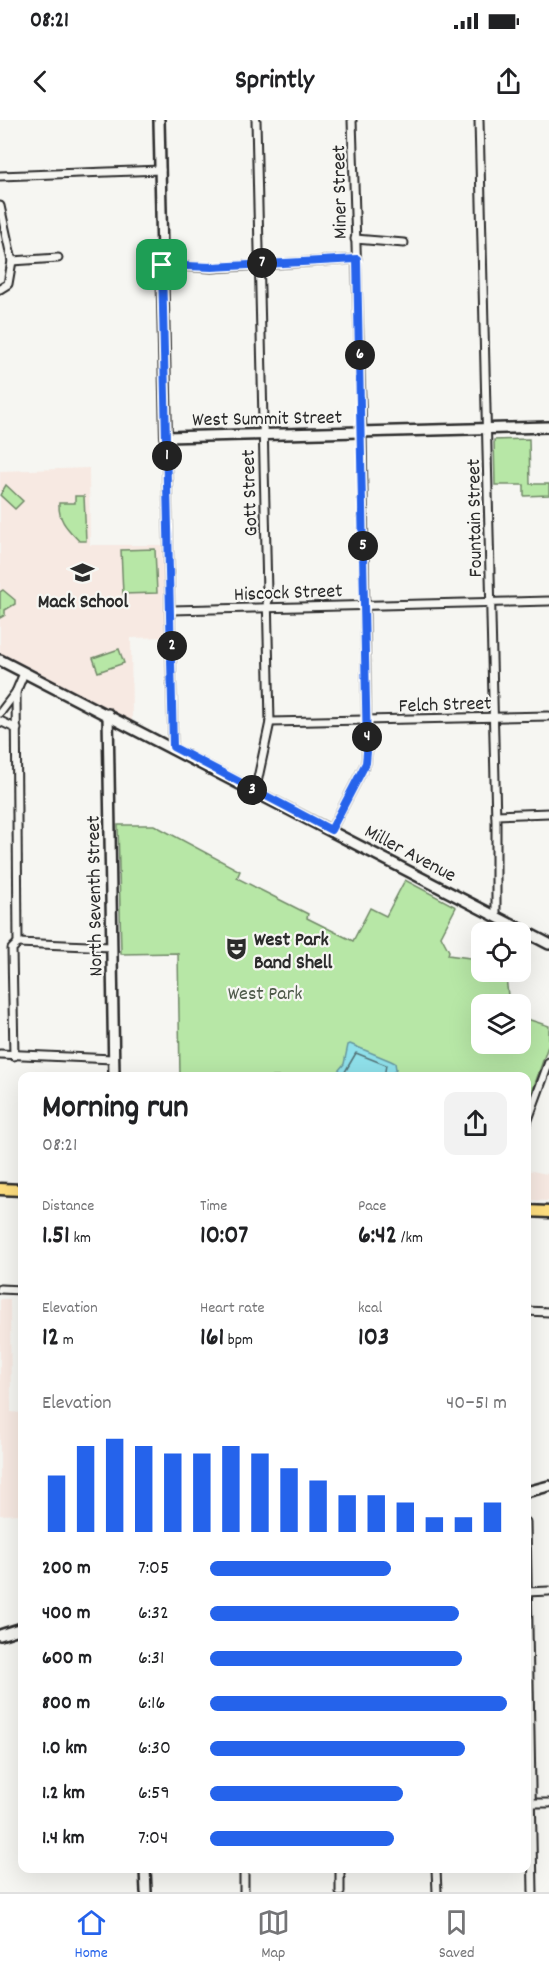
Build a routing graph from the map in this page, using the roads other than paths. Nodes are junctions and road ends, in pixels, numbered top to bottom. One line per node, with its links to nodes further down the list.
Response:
1 (159, 120): 5 (street)
2 (256, 120): 13 (street, Gott Street)
3 (352, 120): 8 (street, Miner Street)
4 (479, 120): 17 (street, Fountain Street)
5 (161, 170): 6 (street); 14 (street)
6 (0, 176)
7 (0, 206): 12 (street)
8 (355, 238): 9 (street); 11 (street, Miner Street)
9 (404, 243)
10 (58, 258): 12 (street)
11 (357, 259): 13 (street); 18 (street, Miner Street)
12 (12, 261): 15 (street)
13 (259, 264): 14 (street); 19 (street, Gott Street)
14 (162, 265): 20 (street)
15 (2, 288)
16 (549, 427): 17 (street, West Summit Street)
17 (488, 428): 18 (street, West Summit Street); 22 (street, Fountain Street)
18 (362, 433): 19 (street, West Summit Street); 23 (street, Miner Street)
19 (262, 435): 20 (street, West Summit Street); 24 (street, Gott Street)
20 (166, 437): 25 (street)
21 (549, 601): 22 (street, Hiscock Street)
22 (491, 603): 23 (street, Hiscock Street); 32 (street, Fountain Street)
23 (363, 605): 24 (street, Hiscock Street); 35 (street, Miner Street)
24 (268, 609): 25 (street, Hiscock Street); 34 (street, Gott Street)
25 (172, 610): 37 (street)
26 (0, 660): 27 (street, Miller Avenue)
27 (24, 673): 28 (street); 30 (street, Miller Avenue)
28 (16, 692): 29 (street); 36 (street)
29 (0, 713)
30 (108, 714): 37 (street, Miller Avenue); 45 (street, North Seventh Street)
31 (549, 716): 32 (street, Felch Street)
32 (492, 718): 35 (street, Felch Street); 40 (street, Fountain Street)
33 (0, 721): 36 (street)
34 (270, 722): 35 (street, Felch Street); 38 (street, Gott Street)
35 (366, 722): 41 (street, Miner Street)
36 (17, 729): 43 (street)
37 (173, 747): 38 (street, Miller Avenue)
38 (255, 792): 41 (street, Miller Avenue)
39 (549, 813): 40 (street)
40 (496, 815): 42 (street, Fountain Street)
41 (331, 830): 42 (street, Miller Avenue)
42 (496, 916): 44 (street, Miller Avenue)
43 (18, 943): 45 (street); 47 (street)
44 (549, 944)
45 (111, 947): 48 (street, North Seventh Street)
46 (0, 1054): 47 (street)
47 (14, 1056): 48 (street)
48 (113, 1059): 50 (street, North Seventh Street)
49 (549, 1062): 51 (street)
50 (114, 1072)
51 (531, 1111)
52 (0, 1189): 53 (main road)
53 (18, 1190)
54 (531, 1211): 55 (main road)
55 (549, 1212)
56 (0, 1289): 57 (street)
57 (18, 1290)
58 (531, 1311): 59 (street)
59 (549, 1312)
60 (549, 1486): 61 (street)
61 (531, 1490)
62 (531, 1592): 63 (street)
63 (549, 1592)
64 (18, 1629): 65 (street)
65 (0, 1635)
66 (531, 1803): 67 (street)
67 (549, 1803)
68 (531, 1848): 77 (street)
69 (145, 1873): 73 (street)
70 (244, 1873): 74 (street)
71 (340, 1873): 75 (street)
72 (436, 1873): 76 (street)
73 (146, 1892)
74 (244, 1892)
75 (340, 1892)
76 (436, 1892)
77 (533, 1892)

